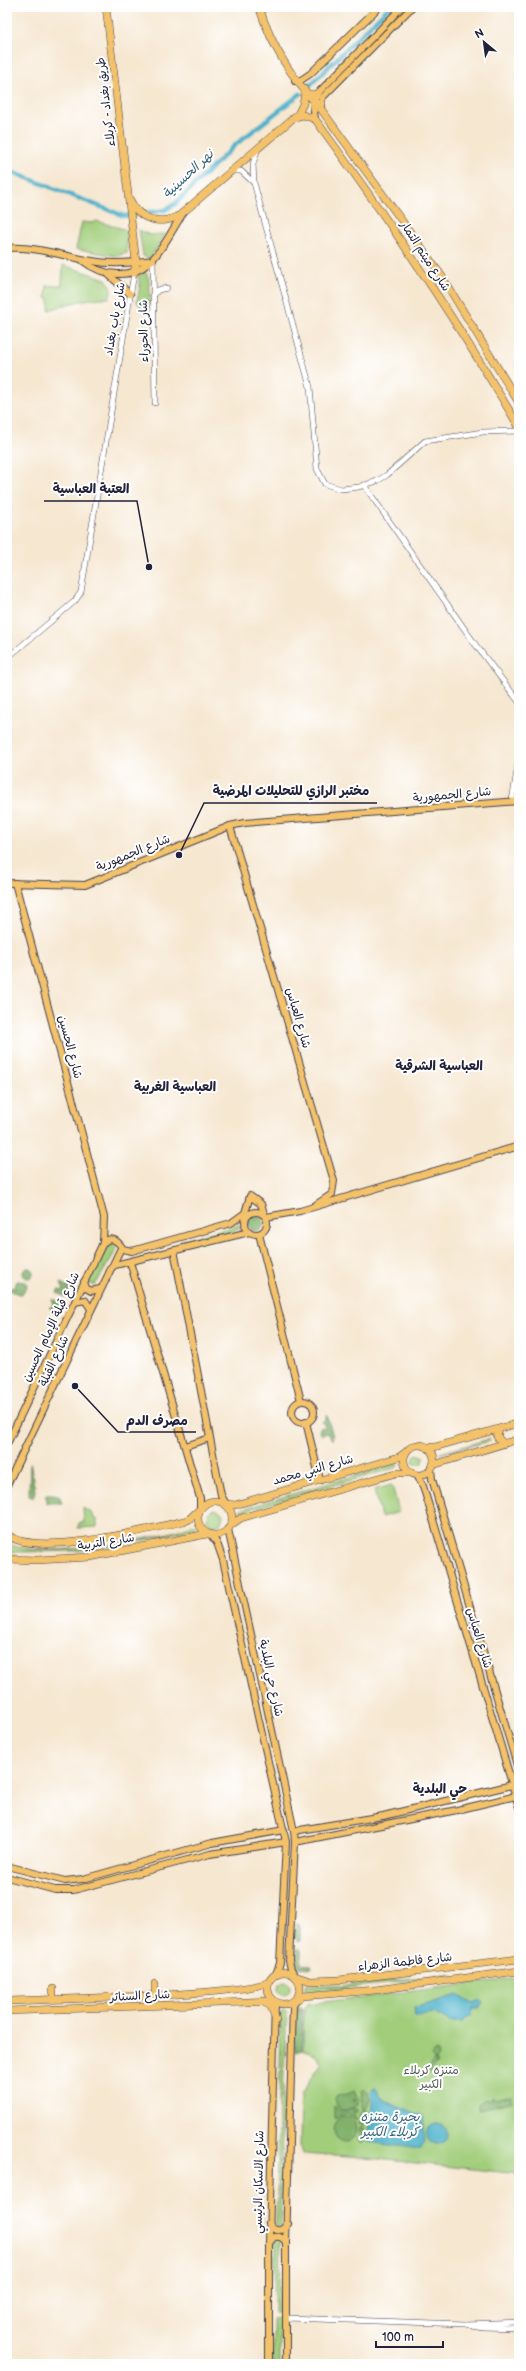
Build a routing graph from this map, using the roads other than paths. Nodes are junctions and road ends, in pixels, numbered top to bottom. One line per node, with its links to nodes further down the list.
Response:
1 (106, 7): 16 (highway, طريق بغداد - كربلاء)
2 (259, 7): 6 (highway)
3 (379, 7): 6 (main road)
4 (402, 7): 8 (main road)
5 (412, 7): 8 (main road)
6 (295, 81): 7 (highway)
7 (305, 93): 8 (highway); 9 (highway, شارع ميثم التمار); 11 (highway)
8 (320, 95): 9 (main road); 10 (main road)
9 (313, 100): 10 (highway, شارع ميثم التمار); 12 (main road)
10 (321, 109): 25 (highway, شارع ميثم التمار)
11 (295, 117): 12 (highway); 13 (highway, شارع باب بغداد)
12 (315, 119): 27 (highway, شارع ميثم التمار)
13 (259, 146): 14 (highway, شارع باب بغداد); 15 (street)
14 (230, 171): 15 (street); 17 (highway, شارع باب بغداد)
15 (254, 183): 35 (street)
16 (129, 199): 17 (highway); 21 (highway, طريق بغداد - كربلاء)
17 (183, 212): 20 (main road, شارع باب بغداد)
18 (7, 248): 19 (main road)
19 (80, 259): 21 (main road); 22 (main road)
20 (153, 260): 21 (main road); 23 (main road, شارع باب بغداد); 28 (street, شارع الحوراء)
21 (136, 262): 23 (highway, طريق بغداد - كربلاء)
22 (105, 272): 23 (main road); 26 (main road)
23 (134, 273): 26 (street, شارع باب بغداد)
24 (167, 288): 28 (street)
25 (450, 289): 27 (highway); 29 (highway, شارع ميثم التمار)
26 (130, 294): 36 (street, شارع باب بغداد)
27 (438, 296): 30 (highway, شارع ميثم التمار)
28 (153, 298): 31 (street, شارع الحوراء)
29 (461, 307): 30 (highway); 32 (highway, شارع ميثم التمار)
30 (450, 315): 33 (highway, شارع ميثم التمار)
31 (155, 403)
32 (519, 403)
33 (519, 428)
34 (519, 431): 35 (street)
35 (364, 486): 37 (street)
36 (7, 658)
37 (519, 702)
38 (519, 759): 39 (street)
39 (512, 801): 40 (main road, شارع الجمهورية); 41 (main road, شارع الجمهورية)
40 (519, 801)
41 (230, 826): 43 (main road, شارع الجمهورية); 45 (main road, شارع العباس)
42 (7, 883): 43 (main road, شارع الجمهورية)
43 (16, 883): 46 (main road, شارع الحسين)
44 (519, 1146): 45 (main road)
45 (314, 1206): 47 (main road)
46 (104, 1216): 50 (main road, شارع قبلة الإمام الحسين)
47 (266, 1216): 48 (main road); 49 (main road); 51 (main road)
48 (249, 1232): 49 (main road); 52 (main road)
49 (259, 1234): 59 (main road)
50 (103, 1244): 51 (main road); 55 (main road, شارع قبلة الإمام الحسين)
51 (121, 1248): 54 (main road, شارع القبلة)
52 (174, 1250): 53 (main road); 64 (main road)
53 (130, 1262): 54 (main road); 68 (main road)
54 (109, 1270): 56 (main road, شارع القبلة)
55 (84, 1282): 56 (main road); 57 (main road, شارع قبلة الإمام الحسين)
56 (100, 1289): 58 (main road, شارع القبلة)
57 (75, 1302): 58 (main road); 67 (main road, شارع قبلة الإمام الحسين)
58 (90, 1308): 75 (main road, شارع القبلة)
59 (301, 1401): 60 (main road); 60 (main road)
60 (306, 1422): 74 (main road)
61 (519, 1424): 62 (highway)
62 (498, 1429): 63 (highway); 66 (highway)
63 (488, 1432): 69 (highway); 70 (highway)
64 (210, 1438): 68 (main road); 76 (main road)
65 (517, 1439): 66 (highway)
66 (503, 1443): 70 (highway)
67 (7, 1444)
68 (184, 1446): 77 (main road)
69 (428, 1447): 71 (highway); 72 (highway)
70 (490, 1447): 72 (highway)
71 (406, 1452): 73 (highway); 74 (highway, شارع النبي محمد)
72 (432, 1467): 73 (highway); 84 (main road, شارع العباس)
73 (414, 1474): 78 (highway); 85 (main road, شارع العباس)
74 (320, 1480): 76 (highway, شارع النبي محمد)
75 (7, 1485)
76 (226, 1504): 77 (highway); 78 (highway)
77 (200, 1509): 79 (highway, شارع التربية); 80 (highway)
78 (230, 1527): 80 (highway); 81 (main road, شارع حي البلدية)
79 (7, 1534)
80 (209, 1534): 82 (highway, شارع التربية); 83 (main road, شارع حي البلدية)
81 (233, 1558): 83 (main road); 89 (main road, شارع حي البلدية)
82 (7, 1559)
83 (223, 1560): 88 (main road, شارع حي البلدية)
84 (519, 1772)
85 (512, 1785): 86 (main road, شارع العباس); 89 (main road)
86 (516, 1796): 87 (main road, شارع العباس); 91 (main road)
87 (519, 1807)
88 (284, 1830): 90 (main road, شارع حي البلدية); 92 (main road)
89 (294, 1831): 91 (main road, شارع حي البلدية)
90 (286, 1842): 93 (main road); 94 (main road)
91 (295, 1842): 95 (main road)
92 (7, 1866)
93 (7, 1877)
94 (284, 1890): 95 (main road); 97 (main road)
95 (293, 1890): 96 (main road)
96 (293, 1899): 97 (main road); 103 (main road)
97 (283, 1900): 102 (main road)
98 (519, 1959): 99 (highway, شارع فاطمة الزهراء)
99 (462, 1967): 100 (highway, شارع فاطمة الزهراء); 104 (highway)
100 (451, 1968): 103 (highway, شارع فاطمة الزهراء); 105 (highway)
101 (519, 1971): 104 (highway, شارع فاطمة الزهراء)
102 (276, 1974): 103 (highway); 106 (highway)
103 (295, 1976): 112 (highway)
104 (463, 1979): 105 (highway, شارع فاطمة الزهراء)
105 (452, 1981): 112 (highway, شارع فاطمة الزهراء)
106 (268, 1982): 109 (highway, شارع السناتر); 116 (highway)
107 (155, 1984): 111 (highway)
108 (53, 1989): 113 (highway)
109 (204, 1992): 110 (highway, شارع السناتر); 118 (highway)
110 (187, 1993): 111 (highway, شارع السناتر); 117 (highway)
111 (155, 1995): 113 (highway, شارع السناتر)
112 (300, 1997): 116 (highway); 122 (main road)
113 (53, 1999): 115 (highway, شارع السناتر)
114 (259, 2000): 116 (highway, شارع السناتر); 118 (highway, شارع السناتر); 120 (highway)
115 (7, 2001)
116 (275, 2001): 120 (main road, شارع الاسكان الرئيسي)
117 (187, 2004): 118 (highway, شارع السناتر); 119 (highway, شارع السناتر)
118 (204, 2004)
119 (7, 2011)
120 (276, 2020): 121 (main road, شارع الاسكان الرئيسي)
121 (269, 2223): 122 (main road); 123 (main road, شارع الاسكان الرئيسي)
122 (288, 2224): 124 (main road)
123 (269, 2243): 124 (main road); 129 (main road, شارع الاسكان الرئيسي)
124 (286, 2244): 125 (main road)
125 (286, 2318): 127 (street); 130 (main road)
126 (519, 2322): 127 (street)
127 (465, 2324): 128 (street)
128 (519, 2328)
129 (269, 2364)
130 (286, 2364)

